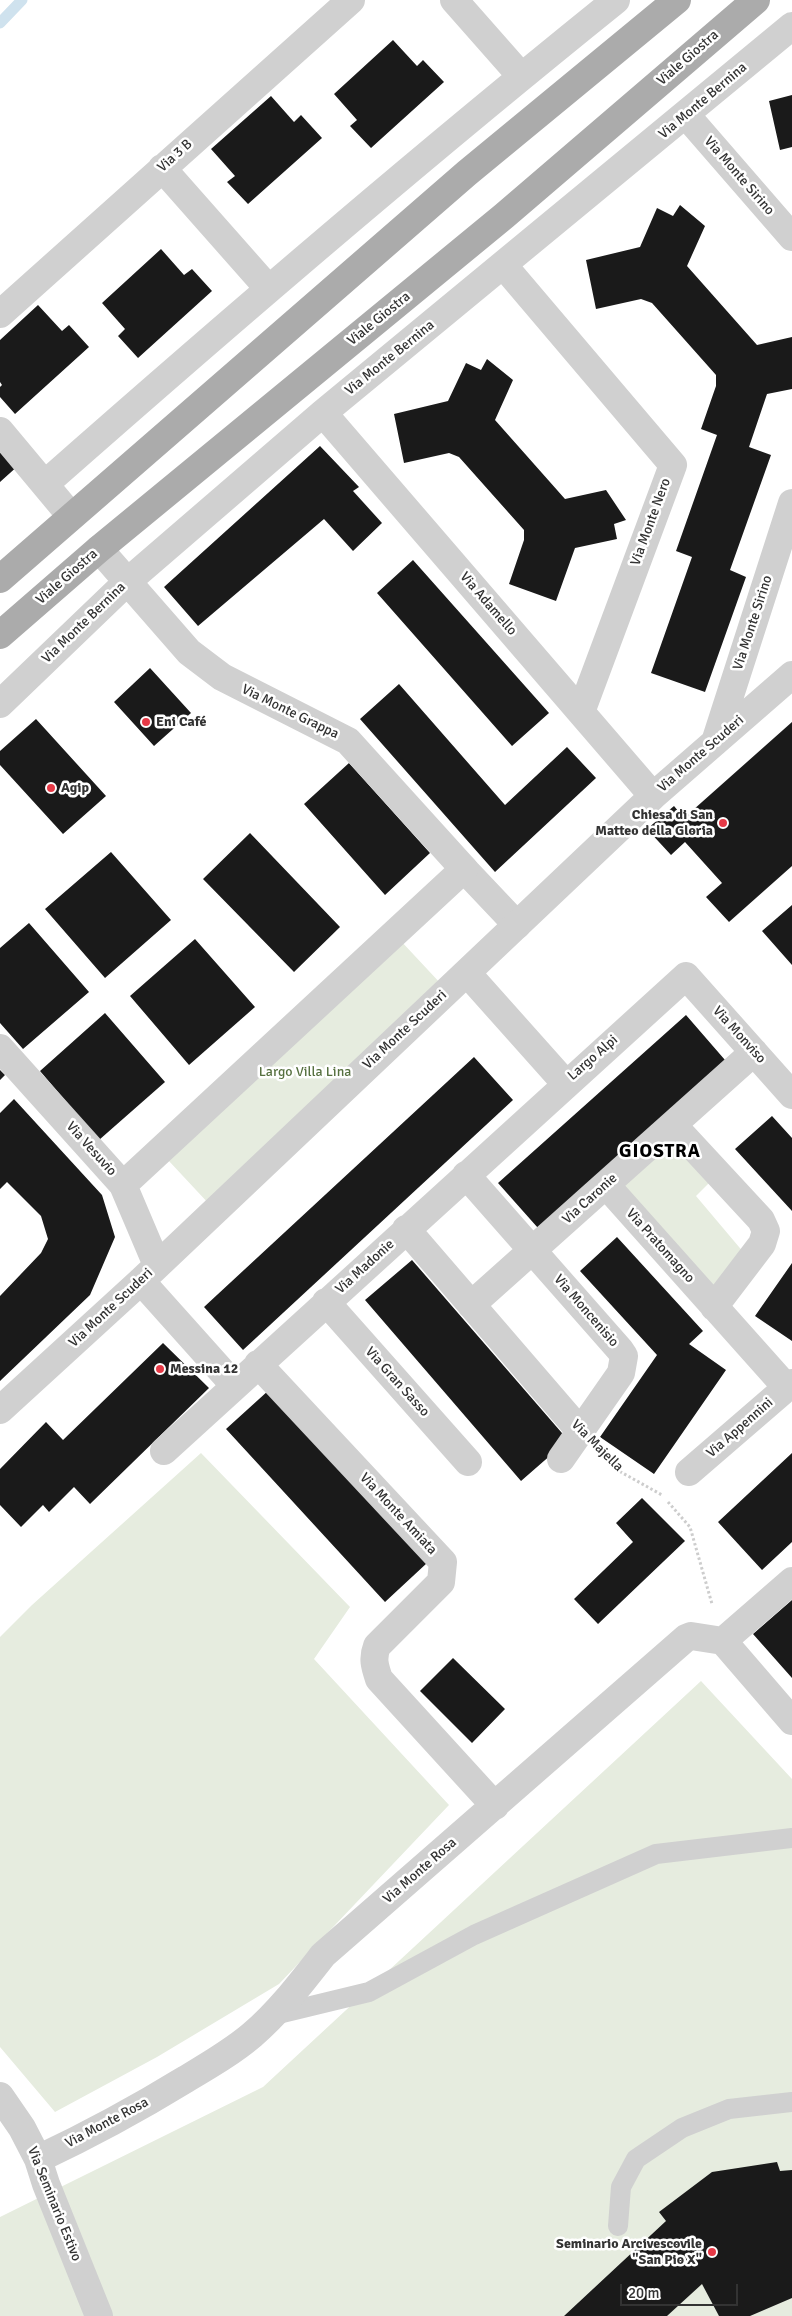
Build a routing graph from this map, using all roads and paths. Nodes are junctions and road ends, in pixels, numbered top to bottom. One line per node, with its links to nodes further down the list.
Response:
1 (351, 0): 9 (street, Via 3 B)
2 (454, 0): 7 (street)
3 (616, 0): 7 (street)
4 (677, 0): 18 (main road)
5 (756, 0): 19 (main road, Viale Giostra)
6 (792, 26): 8 (street, Via Monte Bernina)
7 (521, 76): 12 (street)
8 (686, 115): 10 (street, Via Monte Sirino); 11 (street, Via Monte Bernina)
9 (162, 168): 12 (street); 13 (street, Via 3 B)
10 (792, 237)
11 (504, 266): 14 (street, Via Monte Bernina); 25 (street, Via Monte Nero)
12 (268, 288): 16 (street)
13 (0, 314)
14 (323, 413): 21 (street, Via Monte Bernina); 25 (street, Via Adamello)
15 (0, 431): 16 (street)
16 (45, 484): 18 (street)
17 (792, 503): 26 (street, Via Monte Sirino)
18 (71, 516): 20 (main road)
19 (100, 549): 21 (street, Via Monte Grappa); 22 (main road, Viale Giostra)
20 (0, 580)
21 (127, 582): 24 (street, Via Monte Bernina); 28 (street, Via Monte Grappa)
22 (0, 635)
23 (792, 675): 26 (street, Via Monte Scuderi)
24 (0, 704)
25 (581, 712): 27 (street, Via Adamello)
26 (715, 742): 27 (street, Via Monte Scuderi)
27 (653, 796): 29 (street, Via Monte Scuderi)
28 (464, 869): 29 (street, Via Monte Grappa); 38 (street)
29 (517, 925): 30 (street, Via Monte Scuderi)
30 (467, 973): 34 (street, Largo Alpi); 42 (street, Via Monte Scuderi)
31 (686, 976): 33 (street, Via Monviso); 34 (street, Largo Alpi)
32 (0, 1048): 38 (street, Via Vesuvio)
33 (754, 1052): 35 (street, Via Monviso); 36 (street, Via Caronie)
34 (566, 1084): 37 (street, Via Madonie)
35 (792, 1095)
36 (673, 1125): 39 (street, Via Caronie); 45 (street)
37 (466, 1175): 40 (street, Via Madonie); 41 (street, Via Moncenisio)
38 (123, 1185): 42 (street, Via Vesuvio)
39 (606, 1185): 41 (street, Via Caronie); 45 (street, Via Pratomagno)
40 (406, 1229): 43 (street, Via Madonie); 44 (street, Via Majella)
41 (533, 1250): 44 (street, Via Caronie); 50 (street, Via Moncenisio)
42 (149, 1273): 47 (street, Via Vesuvio); 49 (street, Via Monte Scuderi)
43 (326, 1302): 46 (street, Via Madonie); 53 (street, Via Gran Sasso)
44 (472, 1305): 50 (street, Via Majella)
45 (714, 1307): 48 (street, Via Pratomagno)
46 (258, 1364): 47 (street, Via Madonie); 58 (street, Via Monte Amiata)
47 (235, 1386): 51 (street, Via Madonie)
48 (789, 1386): 54 (street, Via Appennini)
49 (0, 1410)
50 (581, 1432): 52 (street, Via Moncenisio); 56 (path, Via Majella)
51 (164, 1451)
52 (561, 1459)
53 (468, 1462)
54 (689, 1472)
55 (792, 1581): 56 (street)
56 (723, 1641): 57 (street); 58 (street, Via Monte Rosa)
57 (792, 1721)
58 (495, 1806): 60 (street, Via Monte Rosa)
59 (792, 1838): 60 (lane)
60 (274, 2015): 63 (street, Via Monte Rosa)
61 (0, 2096): 63 (street, Via Seminario Estivo)
62 (792, 2102): 64 (lane)
63 (38, 2159): 65 (street, Via Seminario Estivo)
64 (618, 2226)
65 (99, 2316)

